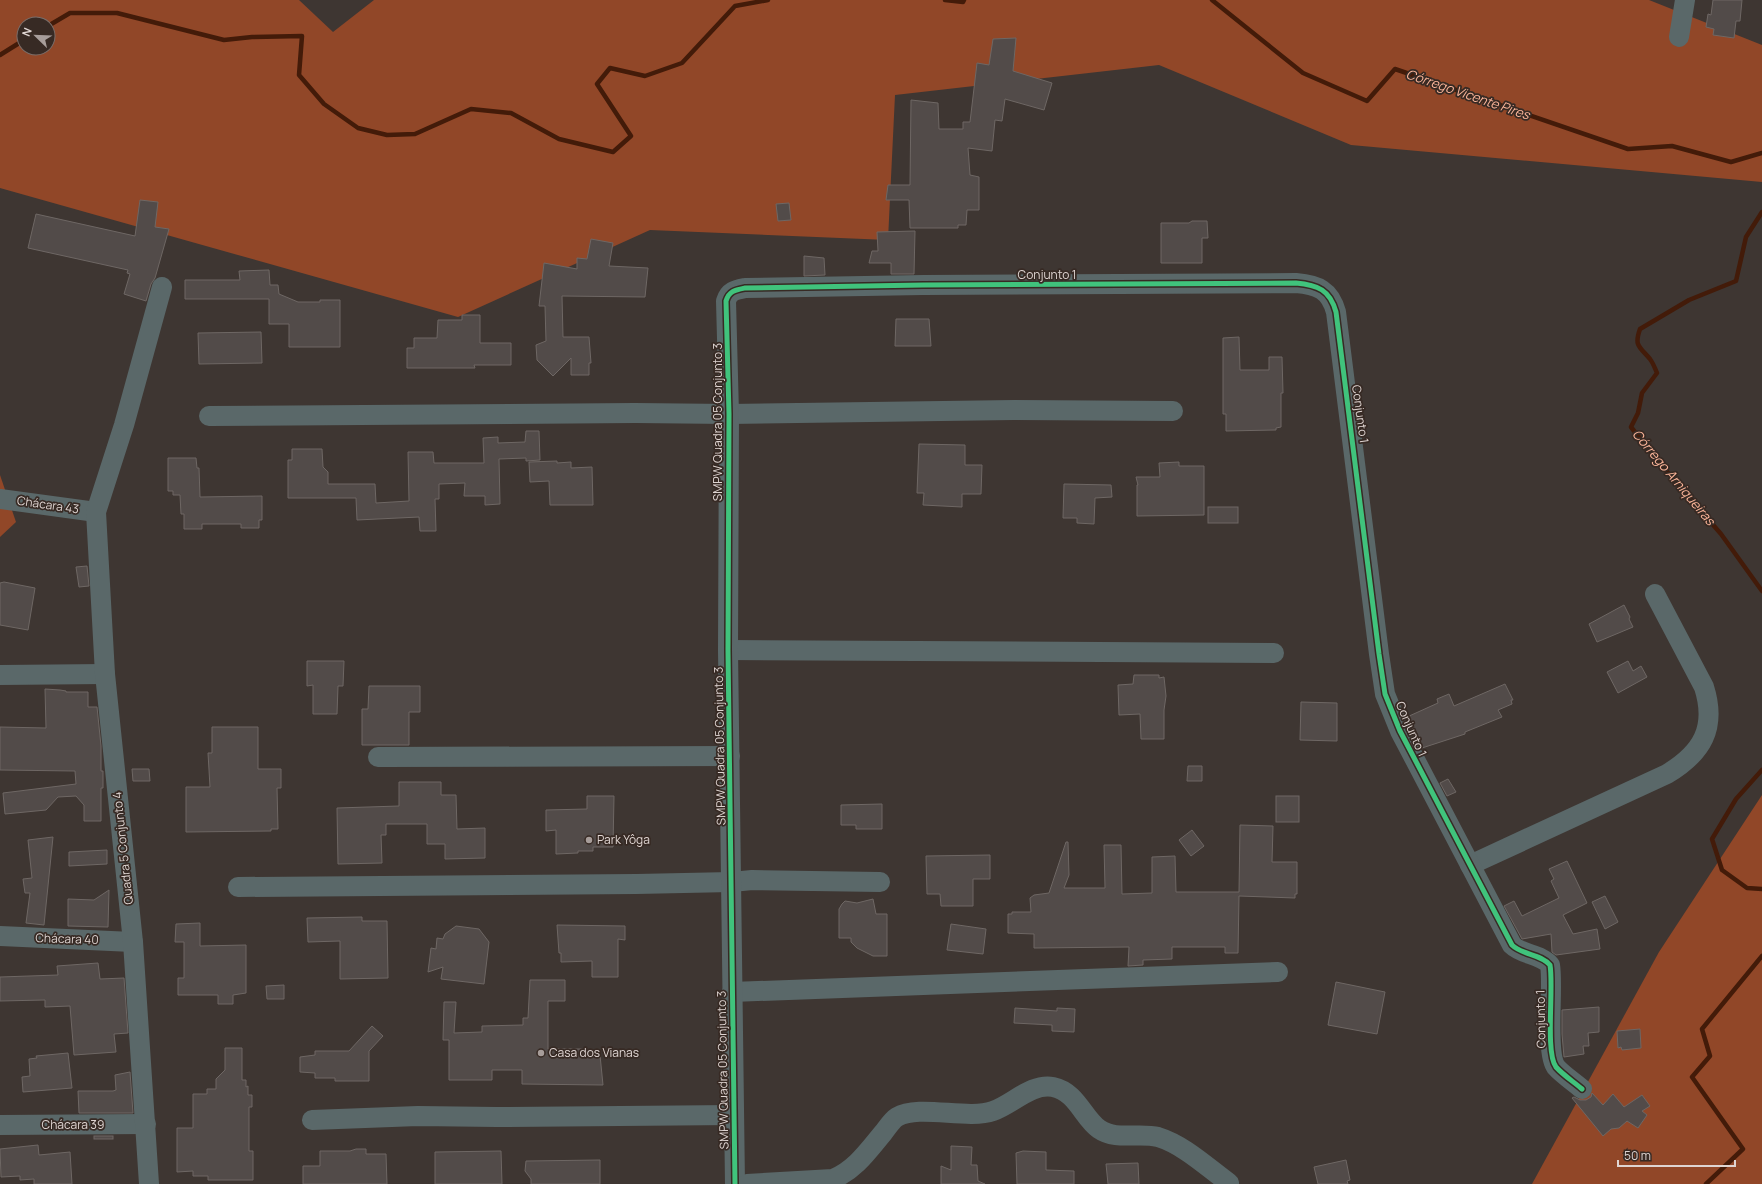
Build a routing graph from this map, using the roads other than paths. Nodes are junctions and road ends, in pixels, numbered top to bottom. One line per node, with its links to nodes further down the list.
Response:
1 (1685, 0): 2 (street)
2 (1680, 37)
3 (162, 287): 9 (street)
4 (727, 308): 6 (street, SMPW Quadra 05 Conjunto 3); 17 (street, Conjunto 1)
5 (1172, 411): 6 (street)
6 (729, 414): 7 (street); 11 (street, SMPW Quadra 05 Conjunto 3)
7 (209, 416)
8 (0, 499): 9 (street, Chácara 43)
9 (96, 512): 13 (street, Quadra 5 Conjunto 4)
10 (1655, 594): 17 (street)
11 (728, 650): 12 (street); 15 (street, SMPW Quadra 05 Conjunto 3)
12 (1274, 653)
13 (105, 674): 14 (street); 22 (street, Quadra 5 Conjunto 4)
14 (0, 675)
15 (730, 756): 16 (street); 18 (street, SMPW Quadra 05 Conjunto 3)
16 (378, 757)
17 (1470, 865): 25 (street, Conjunto 1)
18 (732, 882): 19 (street); 20 (street); 24 (street, SMPW Quadra 05 Conjunto 3)
19 (880, 882)
20 (238, 887)
21 (0, 936): 22 (street, Chácara 40)
22 (133, 942): 28 (street, Quadra 5 Conjunto 4)
23 (1278, 972): 24 (street)
24 (732, 992): 26 (street, SMPW Quadra 05 Conjunto 3)
25 (1582, 1089)
26 (733, 1115): 27 (street); 32 (street, SMPW Quadra 05 Conjunto 3)
27 (312, 1120)
28 (146, 1124): 29 (street, Chácara 39); 31 (street, Quadra 5 Conjunto 4)
29 (0, 1125)
30 (1229, 1183): 33 (street)
31 (149, 1184)
32 (735, 1184)
33 (747, 1184)

